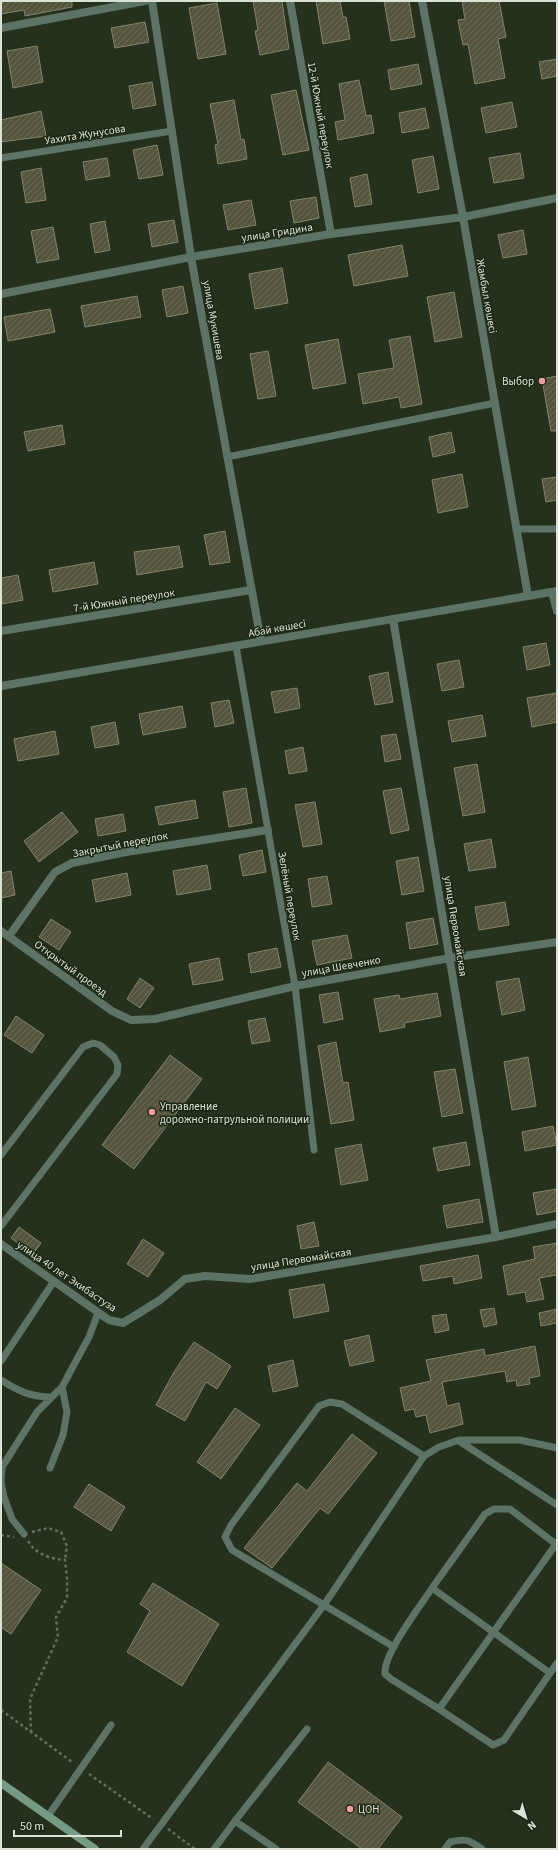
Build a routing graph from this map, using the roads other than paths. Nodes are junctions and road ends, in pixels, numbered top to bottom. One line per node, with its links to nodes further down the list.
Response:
1 (145, 1): 5 (street)
2 (152, 1): 6 (street, улица Мукишева)
3 (290, 1): 10 (street, 12-й Южный переулок)
4 (422, 1): 9 (street, Жамбыл көшесі)
5 (1, 28)
6 (172, 131): 7 (lane, Уахита Жунусова); 11 (street, улица Мукишева)
7 (1, 158)
8 (557, 198): 9 (street, улица Гридина)
9 (463, 217): 10 (street, улица Гридина); 13 (street, Жамбыл көшесі)
10 (331, 234): 11 (street, улица Гридина)
11 (192, 257): 12 (street, улица Гридина); 14 (street, улица Мукишева)
12 (1, 294)
13 (495, 403): 14 (lane); 15 (street, Жамбыл көшесі)
14 (227, 457): 17 (street, улица Мукишева)
15 (516, 529): 16 (lane); 19 (street, Жамбыл көшесі)
16 (557, 529)
17 (251, 590): 22 (street, 7-й Южный переулок); 23 (street, улица Мукишева)
18 (554, 591): 19 (street, Абай көшесі); 20 (street)
19 (528, 596): 21 (street, Абай көшесі)
20 (557, 611)
21 (393, 619): 23 (street, Абай көшесі); 30 (street, улица Первомайская)
22 (1, 631)
23 (261, 641): 24 (street, Абай көшесі)
24 (236, 646): 25 (street, Абай көшесі); 26 (lane, Зелёный переулок)
25 (1, 686)
26 (268, 830): 28 (street, Закрытый переулок); 31 (lane, Зелёный переулок)
27 (1, 931): 28 (street, Открытый проезд)
28 (9, 936): 32 (street, Открытый проезд)
29 (557, 942): 30 (street, улица Шевченко)
30 (450, 958): 31 (street, улица Шевченко); 37 (street, улица Первомайская)
31 (294, 986): 32 (street, улица Шевченко); 33 (lane, Зелёный переулок)
32 (131, 1020)
33 (314, 1150)
34 (1, 1154): 36 (lane)
35 (557, 1224): 37 (street, улица Первомайская)
36 (1, 1226)
37 (496, 1237): 41 (street, улица Первомайская)
38 (1, 1244): 39 (street, улица 40 лет Экибастуза)
39 (54, 1281): 40 (street, улица 40 лет Экибастуза); 42 (lane)
40 (98, 1313): 41 (street, улица 40 лет Экибастуза); 44 (lane)
41 (123, 1323)
42 (1, 1362)
43 (1, 1380): 45 (lane)
44 (62, 1387): 45 (lane); 49 (lane)
45 (51, 1397): 51 (lane)
46 (459, 1440): 47 (lane); 48 (lane); 50 (lane)
47 (557, 1448)
48 (424, 1456): 54 (lane); 54 (lane)
49 (50, 1468)
50 (557, 1505)
51 (24, 1534)
52 (556, 1544): 53 (lane); 55 (lane)
53 (432, 1588): 55 (lane); 56 (lane)
54 (324, 1605): 56 (lane); 66 (lane)
55 (492, 1632): 58 (lane); 59 (lane)
56 (394, 1647): 59 (lane)
57 (557, 1663): 58 (lane)
58 (550, 1673): 59 (lane)
59 (439, 1709)
60 (111, 1725): 63 (lane)
61 (307, 1729): 64 (lane)
62 (1, 1783): 63 (main road)
63 (48, 1816): 65 (main road)
64 (235, 1821): 67 (lane); 68 (lane)
65 (95, 1849)
66 (143, 1849)
67 (214, 1849)
68 (276, 1849)
69 (446, 1849): 70 (lane)
70 (482, 1849)

